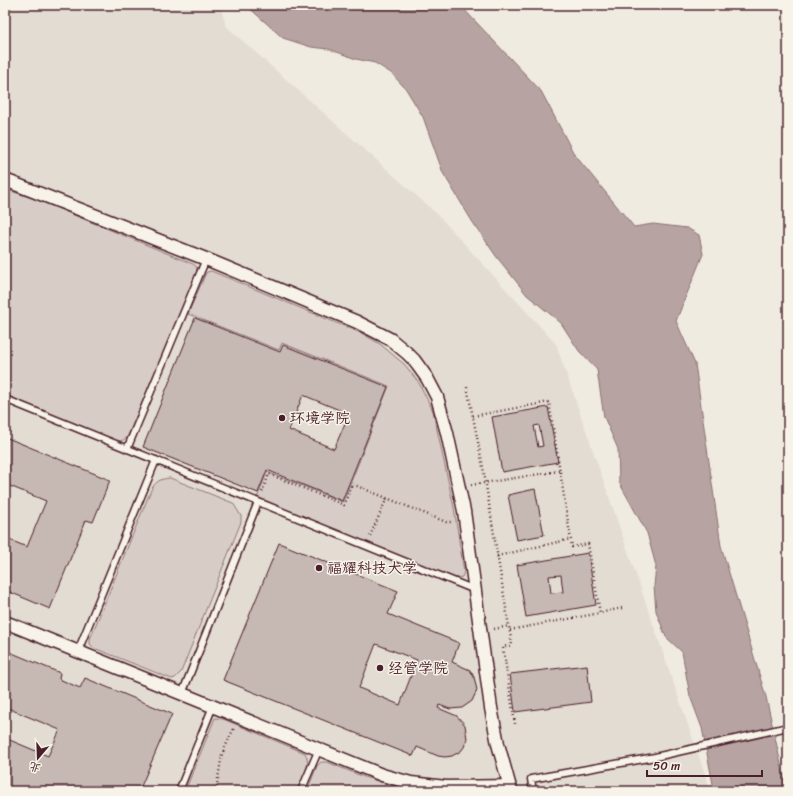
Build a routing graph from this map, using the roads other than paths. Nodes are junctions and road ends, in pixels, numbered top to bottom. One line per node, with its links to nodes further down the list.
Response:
1 (5, 180): 2 (street)
2 (206, 260): 4 (lane); 7 (street)
3 (5, 399): 4 (lane)
4 (127, 449): 5 (lane)
5 (156, 460): 6 (lane); 9 (lane)
6 (258, 502): 7 (lane); 10 (lane)
7 (474, 590): 14 (street)
8 (5, 622): 9 (street)
9 (78, 651): 10 (street)
10 (182, 694): 11 (street)
11 (213, 706): 13 (street); 15 (lane)
12 (787, 728): 17 (lane)
13 (319, 749): 14 (street); 16 (lane)
14 (510, 788)
15 (179, 791)
16 (301, 791)
17 (533, 791)

